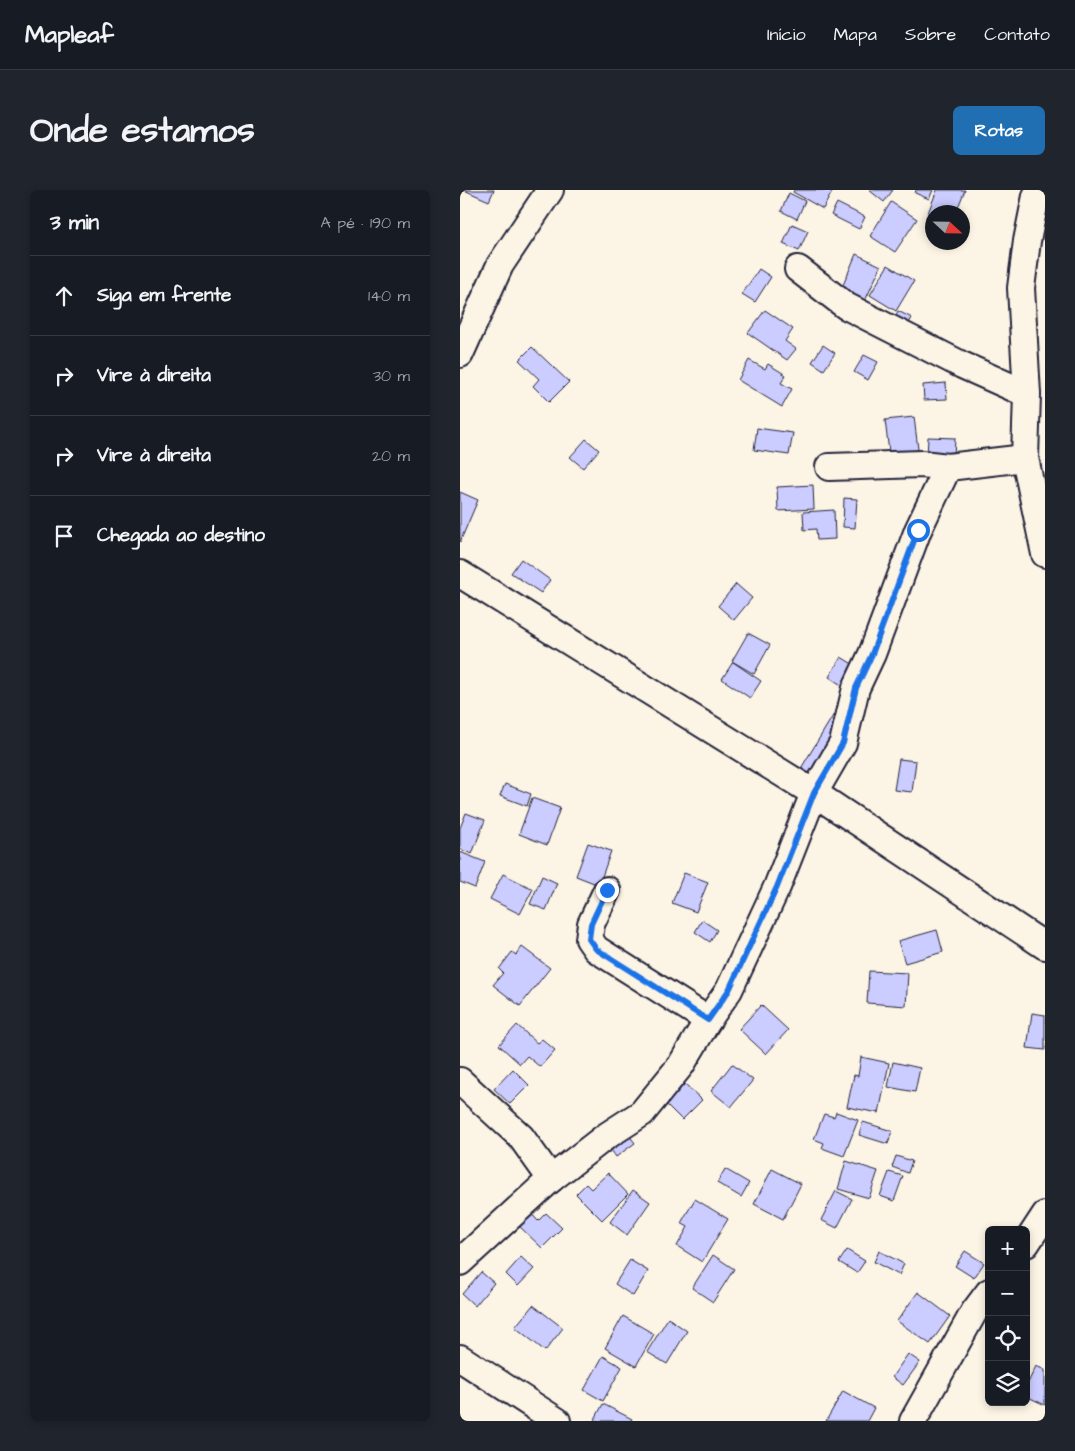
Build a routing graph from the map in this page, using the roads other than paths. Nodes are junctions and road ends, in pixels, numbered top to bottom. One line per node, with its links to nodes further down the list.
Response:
1 (550, 190): 4 (street)
2 (1036, 196): 5 (street)
3 (798, 269): 5 (street)
4 (460, 354)
5 (1027, 394): 6 (street)
6 (1025, 458): 8 (street); 9 (street)
7 (829, 467): 8 (street)
8 (948, 467): 11 (street)
9 (1045, 554)
10 (460, 574): 11 (street)
11 (814, 793): 13 (street); 14 (street)
12 (607, 890): 14 (street)
13 (1045, 946)
14 (708, 1020): 16 (street)
15 (460, 1081): 16 (street)
16 (550, 1179): 19 (street)
17 (1045, 1215): 18 (street)
18 (1030, 1238)
19 (460, 1262)
20 (985, 1297): 23 (street)
21 (460, 1358): 22 (street)
22 (557, 1421)
23 (913, 1421)

